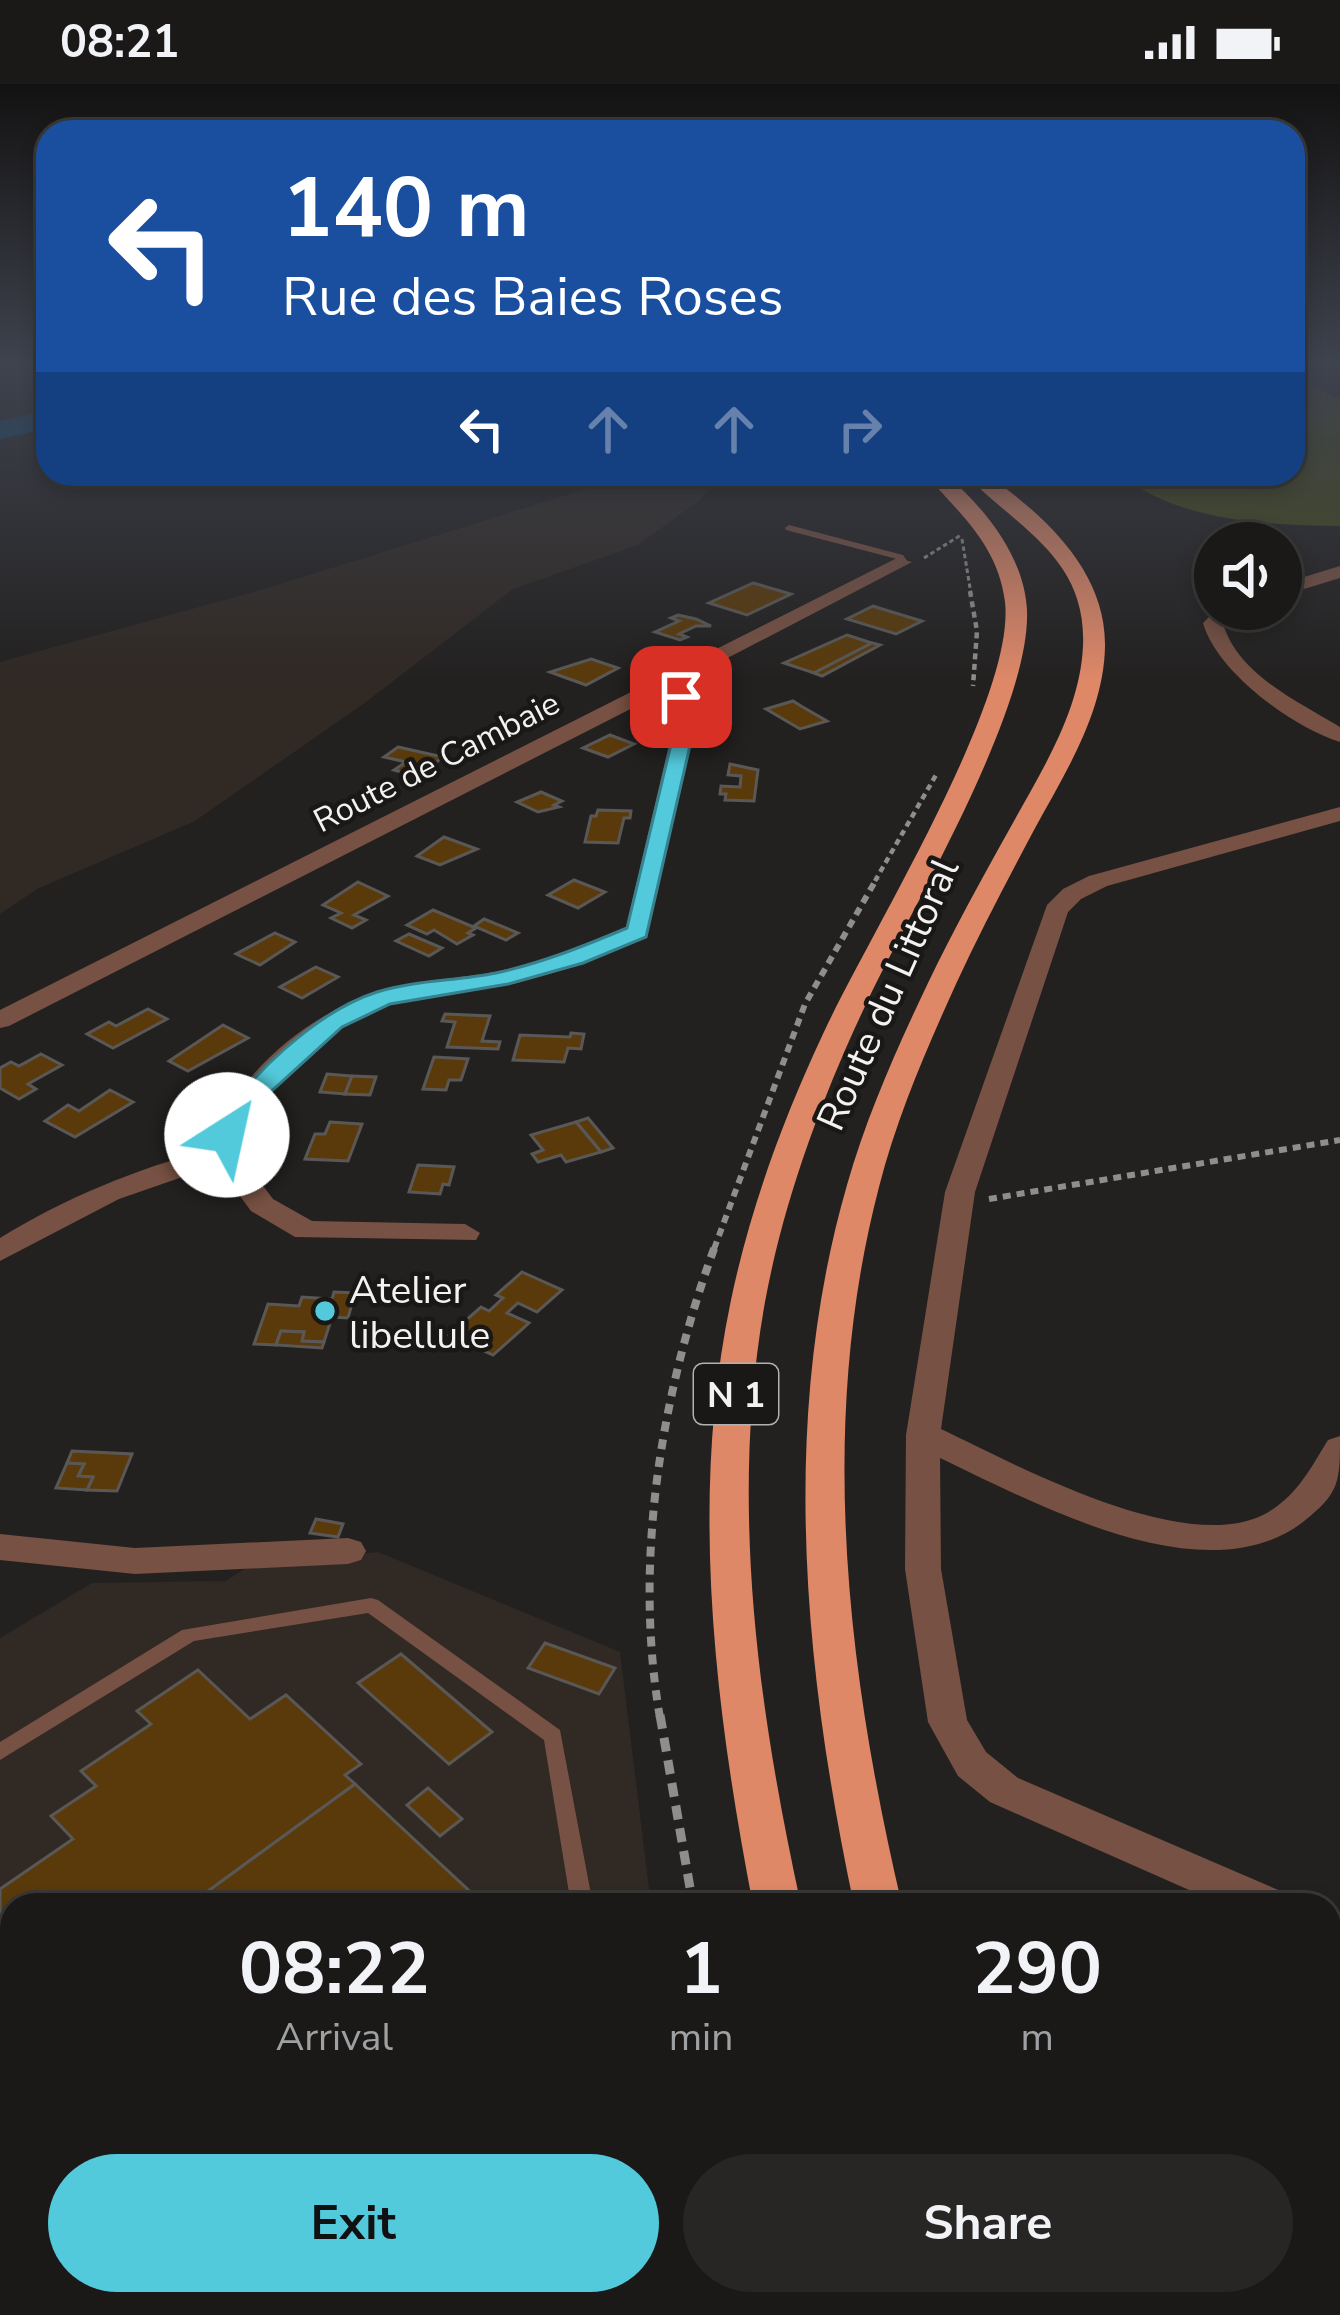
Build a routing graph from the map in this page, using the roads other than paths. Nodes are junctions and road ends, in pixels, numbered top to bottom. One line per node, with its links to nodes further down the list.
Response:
1 (947, 486): 21 (highway, Route du Littoral / N 1)
2 (990, 486): 22 (highway, Route du Littoral / N 1)
3 (789, 527): 4 (lane)
4 (903, 562): 8 (street, Route de Cambaie)
5 (1340, 572): 6 (street)
6 (1302, 584)
7 (1214, 630): 9 (street)
8 (653, 688): 11 (street, Route de Cambaie); 12 (street)
9 (1340, 736)
10 (1340, 814): 15 (street)
11 (0, 1020)
12 (224, 1154): 13 (street); 14 (street)
13 (465, 1233)
14 (0, 1251)
15 (923, 1435): 16 (street); 23 (street)
16 (1340, 1448)
17 (0, 1547): 18 (street)
18 (348, 1551)
19 (0, 1752): 20 (lane)
20 (580, 1893)
21 (774, 1893)
22 (875, 1893)
23 (1240, 1893)

